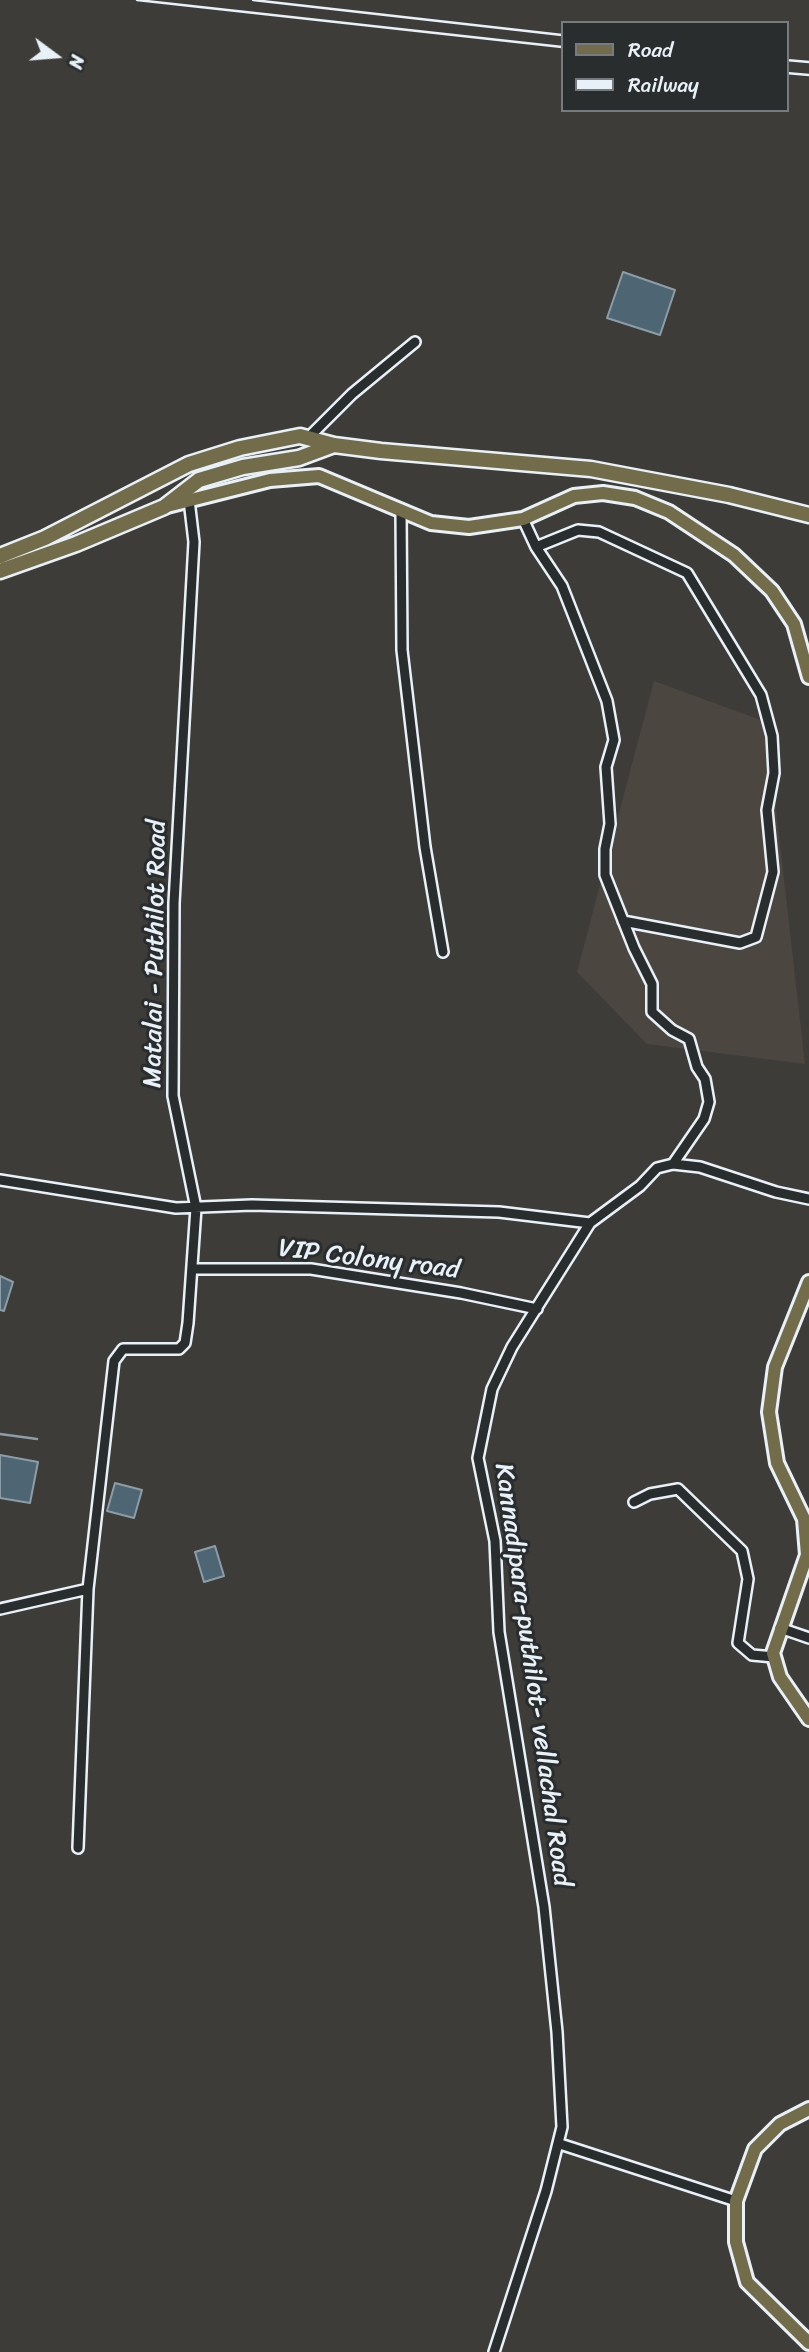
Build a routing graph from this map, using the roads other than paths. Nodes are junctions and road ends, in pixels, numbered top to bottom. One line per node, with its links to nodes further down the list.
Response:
1 (415, 342): 2 (street)
2 (308, 438): 3 (highway); 10 (highway)
3 (334, 444): 5 (highway); 7 (highway)
4 (189, 500): 5 (main road); 6 (main road); 18 (street, Matalai - Puthilot Road)
5 (164, 507): 11 (highway)
6 (401, 511): 8 (main road); 14 (street)
7 (809, 515)
8 (523, 519): 9 (street); 12 (main road)
9 (536, 547): 13 (street); 13 (street)
10 (0, 556)
11 (0, 571)
12 (809, 677)
13 (623, 920): 15 (street)
14 (443, 952)
15 (673, 1164): 17 (street); 19 (street, Kannadipara-puthilot- vellachal Road)
16 (0, 1180): 18 (street)
17 (809, 1199)
18 (196, 1208): 19 (street); 20 (street, Matalai - Puthilot Road)
19 (590, 1223): 22 (street, Kannadipara-puthilot- vellachal Road)
20 (193, 1269): 22 (street, VIP Colony road); 24 (street, Matalai - Puthilot Road)
21 (809, 1282): 26 (main road)
22 (537, 1309): 32 (street, Kannadipara-puthilot- vellachal Road)
23 (634, 1502): 28 (street)
24 (88, 1589): 25 (street); 30 (street)
25 (0, 1609)
26 (780, 1628): 27 (street); 28 (main road)
27 (809, 1638)
28 (774, 1657): 29 (main road)
29 (809, 1719)
30 (78, 1848)
31 (809, 2109): 33 (main road)
32 (560, 2144): 33 (street); 35 (street, Kannadipara-puthilot- vellachal Road)
33 (736, 2201): 34 (main road)
34 (809, 2343)
35 (494, 2352)

